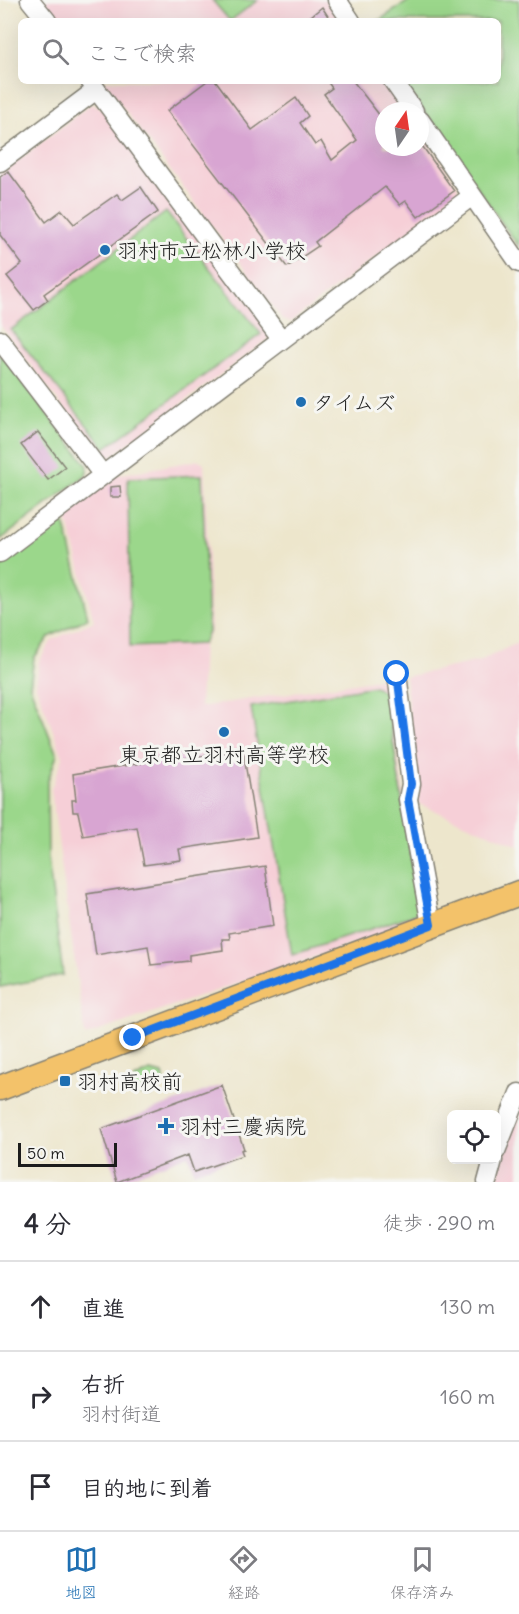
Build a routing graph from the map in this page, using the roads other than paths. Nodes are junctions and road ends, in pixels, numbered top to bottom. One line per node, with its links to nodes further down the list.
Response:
1 (30, 0): 3 (street)
2 (337, 0): 4 (street)
3 (45, 18)
4 (349, 18)
5 (395, 84): 7 (street)
6 (93, 86): 9 (street); 12 (street)
7 (408, 102)
8 (429, 133): 10 (street)
9 (0, 162)
10 (472, 196): 11 (street); 12 (street)
11 (519, 262)
12 (281, 339): 14 (street)
13 (0, 340): 14 (street)
14 (103, 475): 15 (street)
15 (0, 553)
16 (397, 674): 18 (street)
17 (519, 893): 18 (main road)
18 (431, 925): 19 (main road)
19 (0, 1088)
20 (519, 1093): 21 (street)
21 (501, 1138)
22 (492, 1164): 23 (street)
23 (487, 1182)

